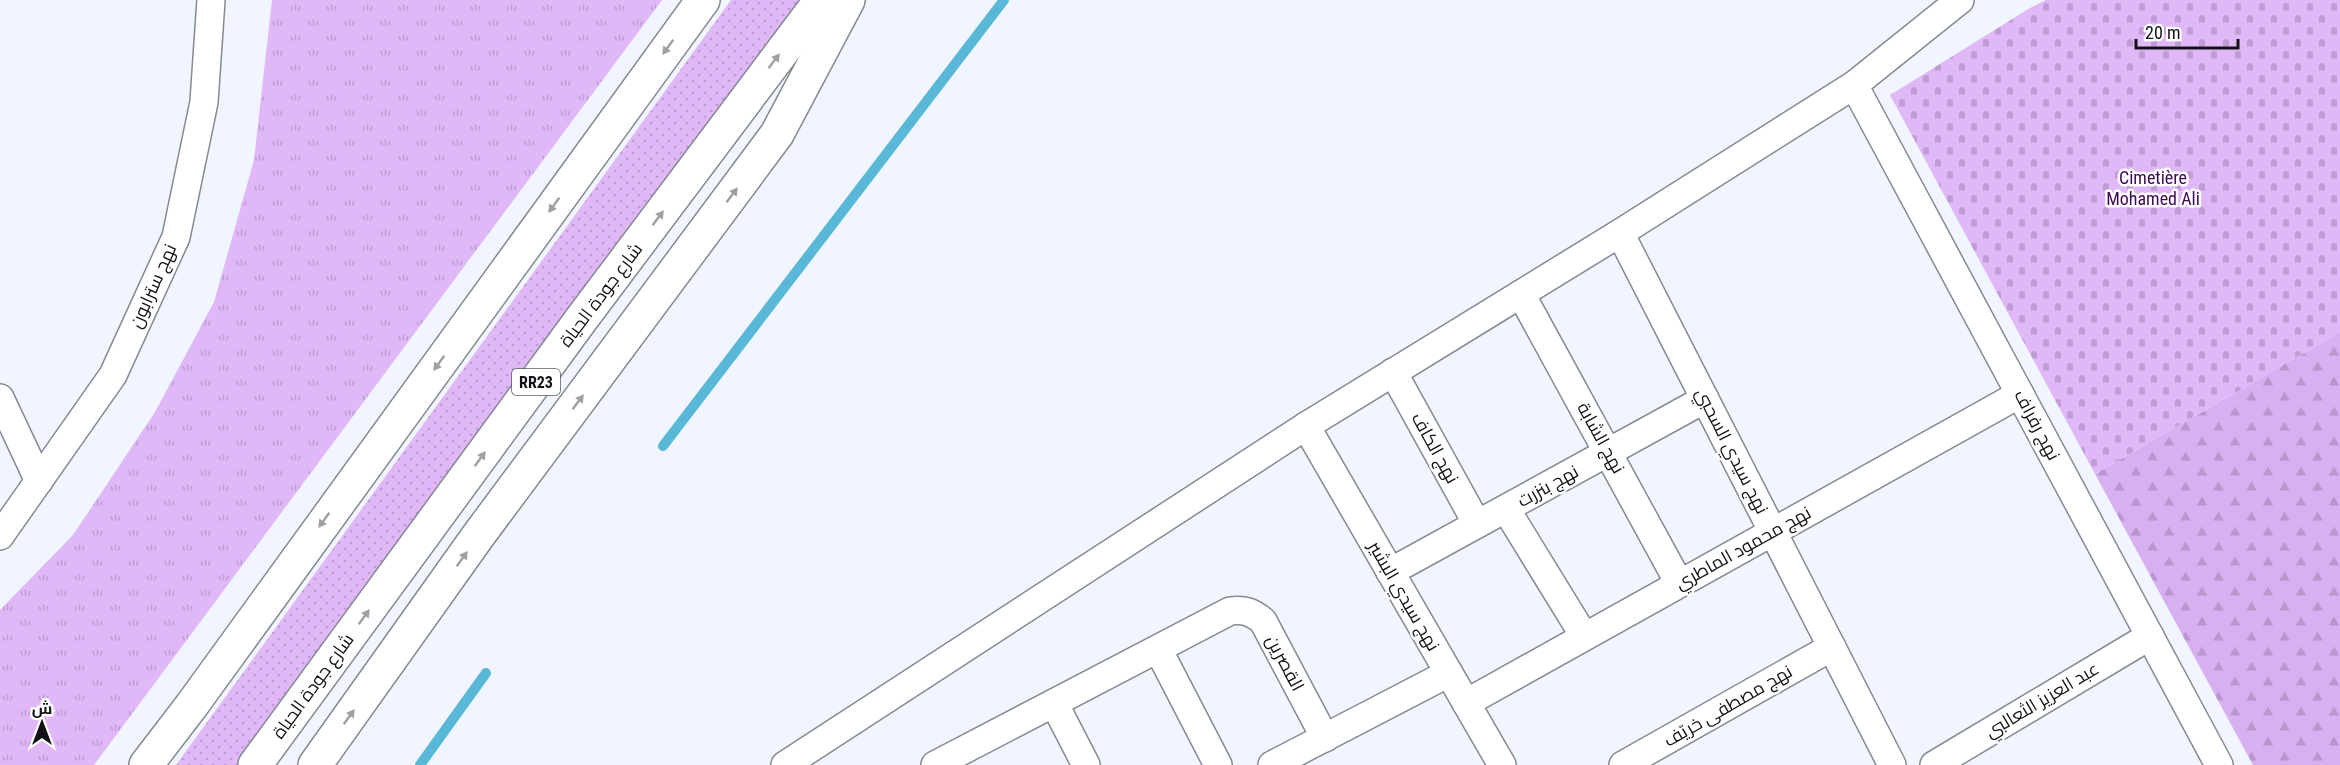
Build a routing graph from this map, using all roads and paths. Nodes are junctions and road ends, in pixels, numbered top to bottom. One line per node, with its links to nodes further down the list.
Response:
1 (212, 0): 15 (street, نهج سترابون)
2 (703, 0): 31 (main road, one-way to 31)
3 (821, 0): 32 (main road, شارع جودة الحياة / RR23, one-way to 3)
4 (848, 0): 33 (main road, one-way to 4)
5 (1960, 0): 6 (street)
6 (1854, 85): 7 (street); 10 (street, نهج رفراف)
7 (1620, 233): 8 (street); 12 (street, نهج سيدي السحبي)
8 (1521, 294): 9 (street); 14 (street, نهج الشابة)
9 (1393, 372): 13 (street); 17 (street, نهج الكاف)
10 (2020, 394): 18 (street, نهج محمود الماطري); 23 (street, نهج رفراف)
11 (0, 399): 15 (street)
12 (1705, 399): 14 (street, نهج بنزرت); 18 (street, نهج سيدي السحبي)
13 (1305, 426): 20 (street, نهج سيدي البشير); 34 (street)
14 (1609, 452): 16 (street, نهج بنزرت); 21 (street, نهج الشابة)
15 (39, 481): 19 (street, نهج سترابون)
16 (1506, 509): 17 (street, نهج بنزرت); 22 (street)
17 (1478, 524): 20 (street, نهج بنزرت)
18 (1773, 531): 21 (street, نهج محمود الماطري); 24 (street, نهج سيدي السحبي)
19 (0, 536)
20 (1390, 572): 26 (street, نهج سيدي البشير)
21 (1679, 583): 22 (street, نهج محمود الماطري)
22 (1584, 636): 27 (street, نهج محمود الماطري)
23 (2150, 636): 41 (street, عبد العزيز الثعالبي); 42 (street, نهج رفراف)
24 (1832, 647): 39 (street, نهج مصطفى خريّف); 40 (street, نهج سيدي السحبي)
25 (1158, 650): 28 (street); 29 (street, القصرين); 36 (street)
26 (1449, 673): 27 (street, نهج سيدي البشير); 29 (street)
27 (1466, 702): 38 (street, نهج سيدي البشير)
28 (1054, 703): 30 (street); 35 (street)
29 (1318, 749): 37 (street)
30 (949, 762)
31 (146, 765)
32 (255, 765)
33 (315, 765)
34 (784, 765)
35 (1086, 765)
36 (1218, 765)
37 (1272, 765)
38 (1502, 765)
39 (1623, 765)
40 (1892, 765)
41 (1934, 765)
42 (2219, 765)

